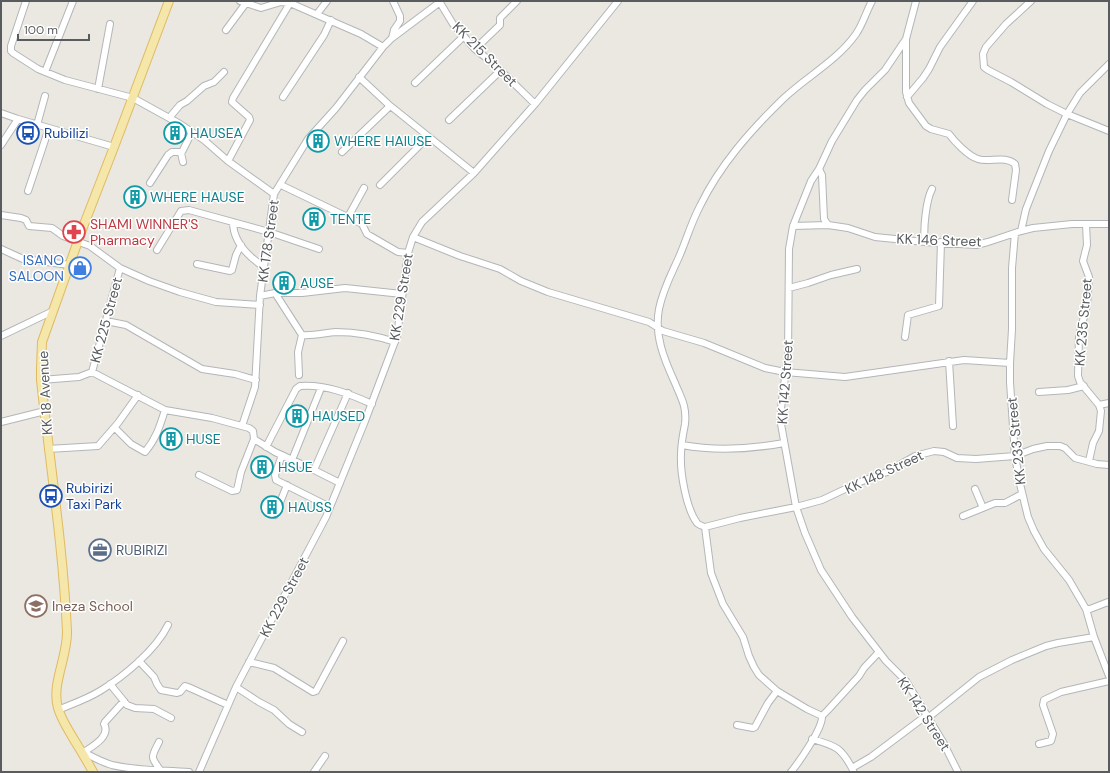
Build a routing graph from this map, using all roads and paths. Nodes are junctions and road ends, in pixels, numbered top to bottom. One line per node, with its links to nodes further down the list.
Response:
1 (26, 1): 27 (street)
2 (73, 1): 27 (street)
3 (169, 1): 35 (main road, KK 18 Avenue)
4 (327, 1): 16 (street)
5 (392, 1): 21 (street, KK 178 Street)
6 (440, 1): 20 (street, KK 215 Street); 21 (street)
7 (517, 1): 24 (street)
8 (618, 1): 36 (street, KK 229 Street)
9 (872, 1): 94 (street)
10 (916, 1): 22 (street, KK 142 Street)
11 (973, 1): 33 (street)
12 (1031, 1): 39 (street)
13 (243, 2): 14 (street); 19 (street)
14 (274, 3): 15 (street)
15 (290, 3): 16 (street); 52 (street)
16 (317, 14): 17 (street)
17 (331, 20): 23 (street); 34 (street)
18 (110, 24): 31 (street)
19 (226, 30)
20 (464, 36): 24 (street, KK 215 Street); 30 (street)
21 (392, 38): 23 (street, KK 178 Street)
22 (906, 39): 33 (street); 54 (street, KK 142 Street)
23 (383, 47): 29 (street, KK 178 Street)
24 (475, 49): 26 (street, KK 215 Street)
25 (1109, 64): 39 (street, KK 233 Street)
26 (500, 71): 36 (street, KK 215 Street); 42 (street)
27 (45, 72): 31 (street)
28 (224, 72): 40 (street)
29 (359, 77): 37 (street); 57 (street, KK 178 Street)
30 (415, 83)
31 (98, 89): 35 (street)
32 (45, 96): 43 (street)
33 (907, 96): 63 (street)
34 (283, 97)
35 (133, 98): 40 (street); 49 (main road, KK 18 Avenue)
36 (535, 104): 55 (street, KK 229 Street)
37 (390, 106): 47 (street); 51 (street)
38 (1, 113): 41 (street)
39 (1067, 114): 45 (street); 72 (street, KK 233 Street)
40 (169, 118): 46 (street)
41 (18, 119): 43 (street); 48 (street)
42 (449, 120)
43 (37, 125): 44 (street)
44 (49, 128): 49 (street); 61 (street)
45 (1109, 131)
46 (192, 132): 50 (street); 52 (street)
47 (428, 137): 55 (street); 58 (street)
48 (1, 145)
49 (114, 147): 74 (main road, KK 18 Avenue)
50 (181, 152): 53 (street); 56 (street)
51 (342, 152)
52 (228, 161): 62 (street)
53 (183, 162)
54 (819, 169): 69 (street); 70 (street, KK 142 Street)
55 (474, 173): 73 (street, KK 229 Street)
56 (150, 183)
57 (280, 185): 62 (street, KK 178 Street); 65 (street)
58 (380, 185)
59 (364, 188): 65 (street)
60 (932, 189): 75 (street)
61 (28, 190)
62 (274, 194): 71 (street, KK 178 Street)
63 (1012, 200)
64 (1, 215): 74 (street)
65 (348, 217): 81 (street)
66 (233, 222): 71 (street); 77 (street); 80 (street)
67 (1086, 224): 68 (street, KK 146 Street); 72 (street, KK 146 Street); 106 (street, KK 235 Street)
68 (1109, 224)
69 (828, 225): 70 (street, KK 146 Street); 75 (street, KK 146 Street)
70 (793, 226): 87 (street, KK 142 Street)
71 (269, 232): 79 (street); 84 (street, KK 178 Street)
72 (1018, 232): 76 (street, KK 146 Street); 100 (street, KK 233 Street)
73 (413, 237): 81 (street, KK 229 Street); 94 (street)
74 (78, 242): 83 (main road, KK 18 Avenue); 85 (street)
75 (925, 242): 76 (street, KK 146 Street)
76 (941, 242): 97 (street)
77 (241, 245): 82 (street); 84 (street)
78 (1, 248): 83 (street)
79 (319, 249)
80 (157, 250)
81 (408, 253): 89 (street, KK 229 Street)
82 (197, 264)
83 (70, 265): 92 (main road, KK 18 Avenue)
84 (264, 267): 90 (street, KK 178 Street)
85 (120, 268): 91 (street); 93 (street, KK 225 Street)
86 (857, 269): 87 (street)
87 (788, 288): 102 (street, KK 142 Street)
88 (275, 294): 89 (street); 90 (street); 95 (street)
89 (402, 294): 98 (street, KK 229 Street)
90 (260, 296): 91 (street, KK 178 Street)
91 (260, 305): 105 (street, KK 178 Street)
92 (53, 311): 96 (street); 104 (main road, KK 18 Avenue)
93 (106, 321): 101 (street, KK 225 Street); 105 (street)
94 (657, 328): 102 (street); 122 (street)
95 (302, 335): 98 (street); 103 (street)
96 (1, 336)
97 (905, 337)
98 (395, 342): 112 (street, KK 229 Street)
99 (949, 362): 100 (street); 102 (street); 118 (street)
100 (1010, 363): 126 (street, KK 233 Street)
101 (92, 372): 104 (street, KK 225 Street); 110 (street, KK 225 Street)
102 (785, 372): 121 (street, KK 142 Street)
103 (299, 375)
104 (42, 380): 115 (main road, KK 18 Avenue)
105 (256, 380): 117 (street, KK 178 Street)
106 (1084, 386): 108 (street); 113 (street, KK 235 Street)
107 (321, 388): 109 (street); 123 (street); 127 (street)
108 (1039, 392)
109 (348, 393): 112 (street); 130 (street)
110 (138, 395): 114 (street, KK 225 Street); 119 (street)
111 (1109, 402): 113 (street)
112 (372, 404): 132 (street, KK 229 Street)
113 (1099, 405): 128 (street)
114 (165, 410): 117 (street, KK 225 Street); 119 (street)
115 (45, 411): 116 (street); 124 (main road, KK 18 Avenue)
116 (1, 422)
117 (242, 426): 120 (street)
118 (953, 426)
119 (115, 428): 124 (street)
120 (254, 439): 123 (street); 131 (street)
121 (784, 443): 122 (street); 137 (street, KK 142 Street)
122 (682, 445): 141 (street)
123 (266, 447): 125 (street)
124 (48, 448): 157 (main road, KK 18 Avenue)
125 (282, 455): 127 (street); 133 (street)
126 (1015, 456): 128 (street, KK 148 Street); 135 (street, KK 233 Street); 137 (street, KK 148 Street)
127 (292, 460): 130 (street)
128 (1089, 461): 129 (street, KK 148 Street)
129 (1109, 465)
130 (314, 470): 132 (street)
131 (199, 475)
132 (340, 483): 136 (street, KK 229 Street)
133 (287, 486): 136 (street); 139 (street)
134 (975, 489): 138 (street)
135 (1022, 494): 138 (street); 143 (street, KK 233 Street)
136 (330, 507): 149 (street, KK 229 Street)
137 (796, 507): 141 (street, KK 148 Street); 147 (street, KK 142 Street)
138 (983, 508): 140 (street)
139 (275, 515)
140 (963, 516)
141 (705, 526): 154 (street)
142 (1109, 602): 143 (street)
143 (1086, 609): 145 (street, KK 233 Street)
144 (168, 626): 148 (street)
145 (1094, 637): 150 (street, KK 233 Street); 159 (street)
146 (343, 641): 149 (street)
147 (879, 652): 158 (street); 159 (street, KK 142 Street)
148 (139, 661): 152 (street); 156 (street)
149 (249, 662): 153 (street, KK 229 Street)
150 (1109, 676)
151 (1109, 681): 165 (street)
152 (110, 684): 155 (street); 157 (street)
153 (236, 687): 156 (street, KK 229 Street); 162 (street)
154 (777, 691): 158 (street); 161 (street)
155 (124, 701): 160 (street); 166 (street)
156 (228, 705): 173 (street, KK 229 Street)
157 (58, 710): 166 (main road, KK 18 Avenue)
158 (822, 716): 163 (street)
159 (928, 716): 168 (street); 176 (street, KK 142 Street)
160 (171, 718)
161 (737, 725)
162 (302, 732)
163 (812, 739): 168 (street); 175 (street)
164 (159, 742): 169 (street)
165 (1039, 744)
166 (82, 752): 169 (street); 170 (main road, KK 18 Avenue)
167 (325, 756): 174 (street)
168 (853, 770)
169 (161, 771): 171 (street)
170 (93, 772)
171 (179, 772): 172 (street)
172 (189, 772)
173 (199, 772)
174 (314, 772)
175 (791, 772)
176 (958, 772)

